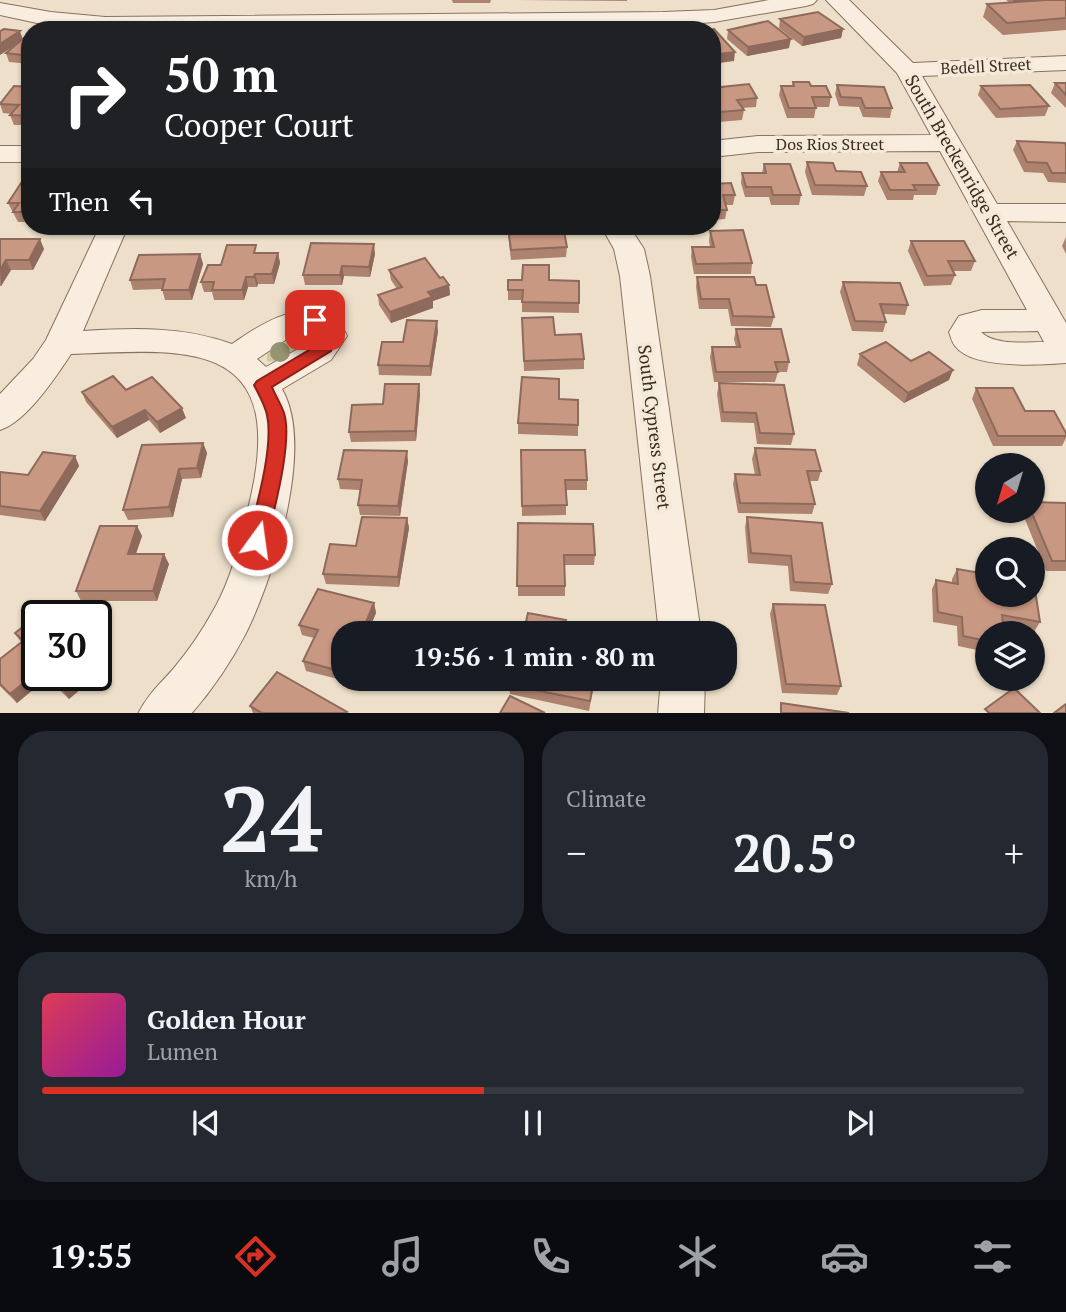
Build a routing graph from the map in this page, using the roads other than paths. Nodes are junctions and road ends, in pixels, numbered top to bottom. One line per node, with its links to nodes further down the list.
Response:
1 (806, 0): 5 (street)
2 (837, 0): 7 (street, South Breckenridge Street)
3 (0, 9): 4 (street)
4 (73, 21)
5 (548, 21)
6 (1066, 63): 7 (street, Bedell Street)
7 (907, 70): 8 (street, South Breckenridge Street)
8 (949, 143): 9 (street, Dos Rios Street); 12 (street, South Breckenridge Street)
9 (721, 148)
10 (0, 154): 11 (street)
11 (21, 155)
12 (989, 212): 13 (street); 16 (street, South Breckenridge Street)
13 (1066, 213)
14 (110, 235): 17 (street)
15 (620, 235): 22 (street, South Cypress Street)
16 (1048, 320): 18 (street, South Breckenridge Street); 18 (street)
17 (61, 343): 19 (street); 21 (street)
18 (1066, 351)
19 (233, 359): 20 (street); 20 (street)
20 (262, 385): 24 (street)
21 (0, 417)
22 (678, 621)
23 (682, 691): 25 (street)
24 (161, 713)
25 (681, 713)

